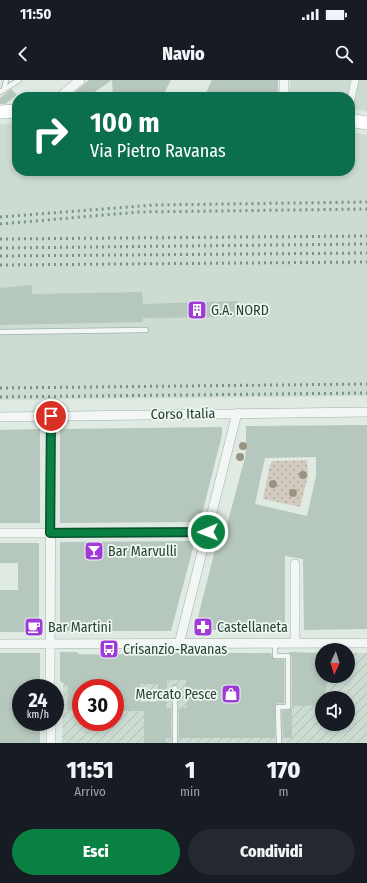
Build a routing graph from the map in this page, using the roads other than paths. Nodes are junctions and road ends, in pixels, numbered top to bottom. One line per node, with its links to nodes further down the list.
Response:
1 (6, 80): 6 (lane)
2 (19, 80): 6 (lane)
3 (80, 80): 7 (street)
4 (284, 80): 8 (street)
5 (355, 80): 9 (street)
6 (2, 91)
7 (66, 92)
8 (284, 92)
9 (352, 92)
10 (12, 111): 11 (main road)
11 (0, 112)
12 (355, 121): 13 (main road)
13 (367, 123)
14 (146, 330): 15 (lane)
15 (0, 332)
16 (367, 412): 17 (street, Corso Italia)
17 (237, 413): 18 (street, Corso Italia); 20 (street)
18 (51, 416): 19 (street, Corso Italia); 22 (street)
19 (0, 417)
20 (208, 532): 22 (street); 28 (street)
21 (0, 533): 22 (street)
22 (50, 533): 29 (street)
23 (295, 564): 25 (street)
24 (275, 643): 25 (street); 28 (street); 35 (lane)
25 (295, 643): 26 (street)
26 (367, 643)
27 (0, 644): 29 (street)
28 (180, 644): 29 (street)
29 (50, 645): 30 (street)
30 (50, 679)
31 (175, 688): 34 (lane)
32 (50, 731): 33 (street)
33 (51, 743)
34 (175, 743)
35 (279, 743)

